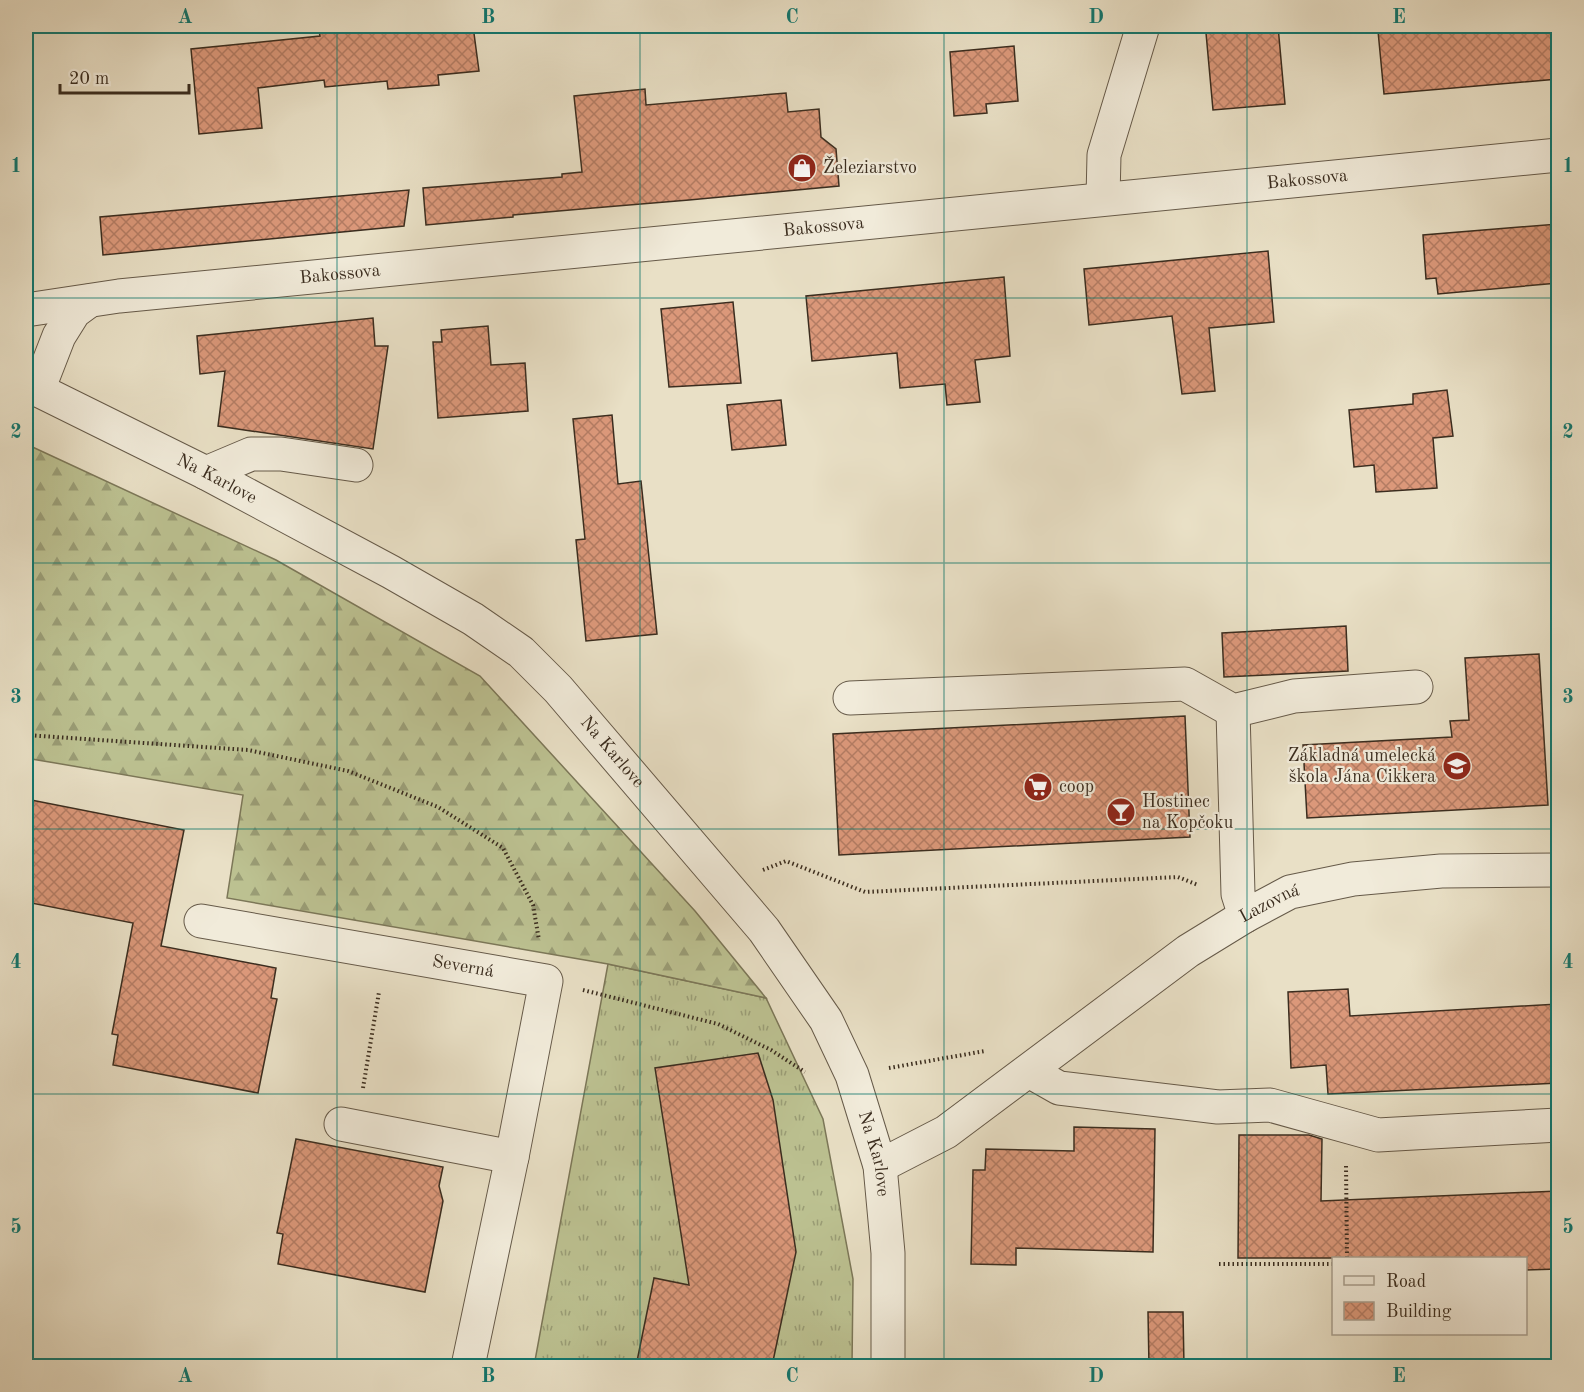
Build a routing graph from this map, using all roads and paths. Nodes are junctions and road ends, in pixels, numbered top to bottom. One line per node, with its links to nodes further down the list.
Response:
1 (1143, 26): 3 (street)
2 (1558, 154): 3 (street, Bakossova)
3 (1103, 198): 4 (street, Bakossova)
4 (89, 302): 5 (street, Bakossova); 6 (street)
5 (28, 310)
6 (32, 387): 8 (street, Na Karlove)
7 (356, 465): 8 (street)
8 (206, 473): 28 (street, Na Karlove)
9 (1416, 687): 11 (street)
10 (850, 698): 11 (street)
11 (1233, 711): 16 (street)
12 (26, 735): 19 (path)
13 (786, 861): 15 (path)
14 (1558, 870): 16 (street, Lazovná)
15 (1203, 889)
16 (1245, 916): 22 (street, Lazovná)
17 (201, 921): 18 (street, Severná)
18 (386, 953): 19 (street, Severná); 24 (path)
19 (546, 981): 23 (path); 27 (street)
20 (991, 1050): 21 (path)
21 (878, 1070)
22 (1029, 1071): 26 (street); 28 (street, Lazovná)
23 (810, 1075)
24 (348, 1125): 27 (street)
25 (1558, 1125): 26 (street)
26 (1346, 1126): 29 (path)
27 (512, 1157): 32 (street)
28 (880, 1166): 33 (street, Na Karlove)
29 (1347, 1257)
30 (1219, 1264): 31 (path)
31 (1332, 1264)
32 (468, 1366)
33 (888, 1366)

